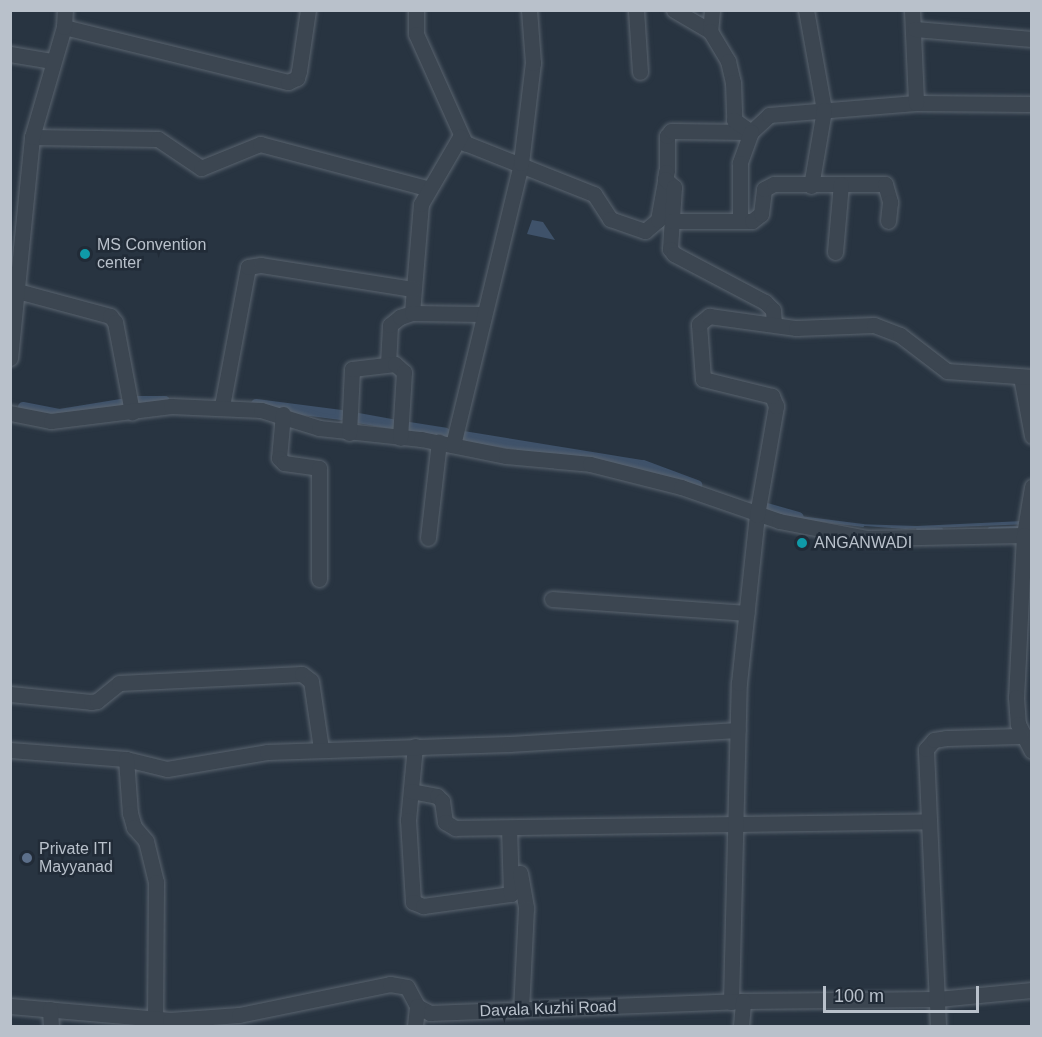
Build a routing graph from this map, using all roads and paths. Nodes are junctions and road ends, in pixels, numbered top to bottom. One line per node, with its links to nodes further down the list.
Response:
1 (64, 10): 10 (street)
2 (308, 10): 10 (street)
3 (416, 10): 22 (street)
4 (529, 10): 23 (street)
5 (636, 10): 16 (street)
6 (674, 10): 12 (street)
7 (712, 10): 12 (street)
8 (806, 10): 19 (street)
9 (912, 10): 11 (street)
10 (63, 27): 15 (street)
11 (915, 29): 13 (street); 17 (street)
12 (710, 31): 20 (street)
13 (1032, 39)
14 (10, 54): 15 (street)
15 (52, 61): 21 (street)
16 (640, 72)
17 (916, 103): 18 (street); 19 (street)
18 (1032, 104)
19 (824, 110): 20 (street); 26 (street)
20 (751, 132): 24 (street); 29 (street)
21 (32, 137): 27 (street); 33 (street)
22 (460, 137): 23 (street); 27 (street)
23 (521, 163): 24 (street); 35 (street)
24 (667, 170): 28 (street)
25 (841, 184): 26 (street); 30 (street); 31 (street)
26 (811, 186): 29 (street)
27 (427, 188): 32 (street)
28 (672, 221): 29 (street); 36 (street)
29 (740, 221)
30 (888, 221)
31 (835, 252)
32 (413, 289): 34 (street); 40 (street)
33 (13, 290): 37 (street); 41 (street)
34 (412, 313): 35 (street); 38 (street)
35 (483, 314): 47 (street)
36 (774, 324): 39 (street); 49 (street)
37 (10, 358)
38 (388, 364): 44 (street); 46 (street)
39 (1026, 377): 45 (street)
40 (222, 406): 41 (street); 43 (street)
41 (132, 412): 42 (street)
42 (10, 413)
43 (283, 414): 44 (street); 52 (street)
44 (349, 433): 46 (street)
45 (1032, 436)
46 (400, 438): 47 (street)
47 (446, 443): 49 (street); 51 (street)
48 (1032, 487): 50 (street)
49 (757, 515): 50 (street); 54 (street)
50 (1024, 535): 57 (street)
51 (428, 538)
52 (319, 579)
53 (552, 599): 54 (street)
54 (746, 614): 56 (street)
55 (10, 694): 59 (street)
56 (738, 730): 58 (street); 65 (street)
57 (1021, 736): 61 (street); 64 (street)
58 (416, 746): 59 (street); 63 (street)
59 (321, 749): 62 (street)
60 (10, 750): 62 (street)
61 (1032, 751)
62 (126, 759): 74 (street)
63 (411, 791): 66 (street); 66 (street)
64 (929, 820): 65 (street); 68 (street)
65 (735, 824): 66 (street); 69 (street)
66 (513, 828): 73 (street)
67 (1032, 990): 68 (street, Davala Kuzhi Road)
68 (938, 999): 69 (street, Davala Kuzhi Road); 79 (street)
69 (737, 1001): 73 (street, Davala Kuzhi Road); 78 (street)
70 (10, 1006): 72 (street)
71 (417, 1006): 73 (street, Davala Kuzhi Road); 75 (street); 77 (street)
72 (51, 1009): 74 (street); 76 (street)
73 (521, 1010)
74 (155, 1020): 75 (street)
75 (193, 1023)
76 (51, 1026)
77 (415, 1026)
78 (741, 1026)
79 (938, 1026)

